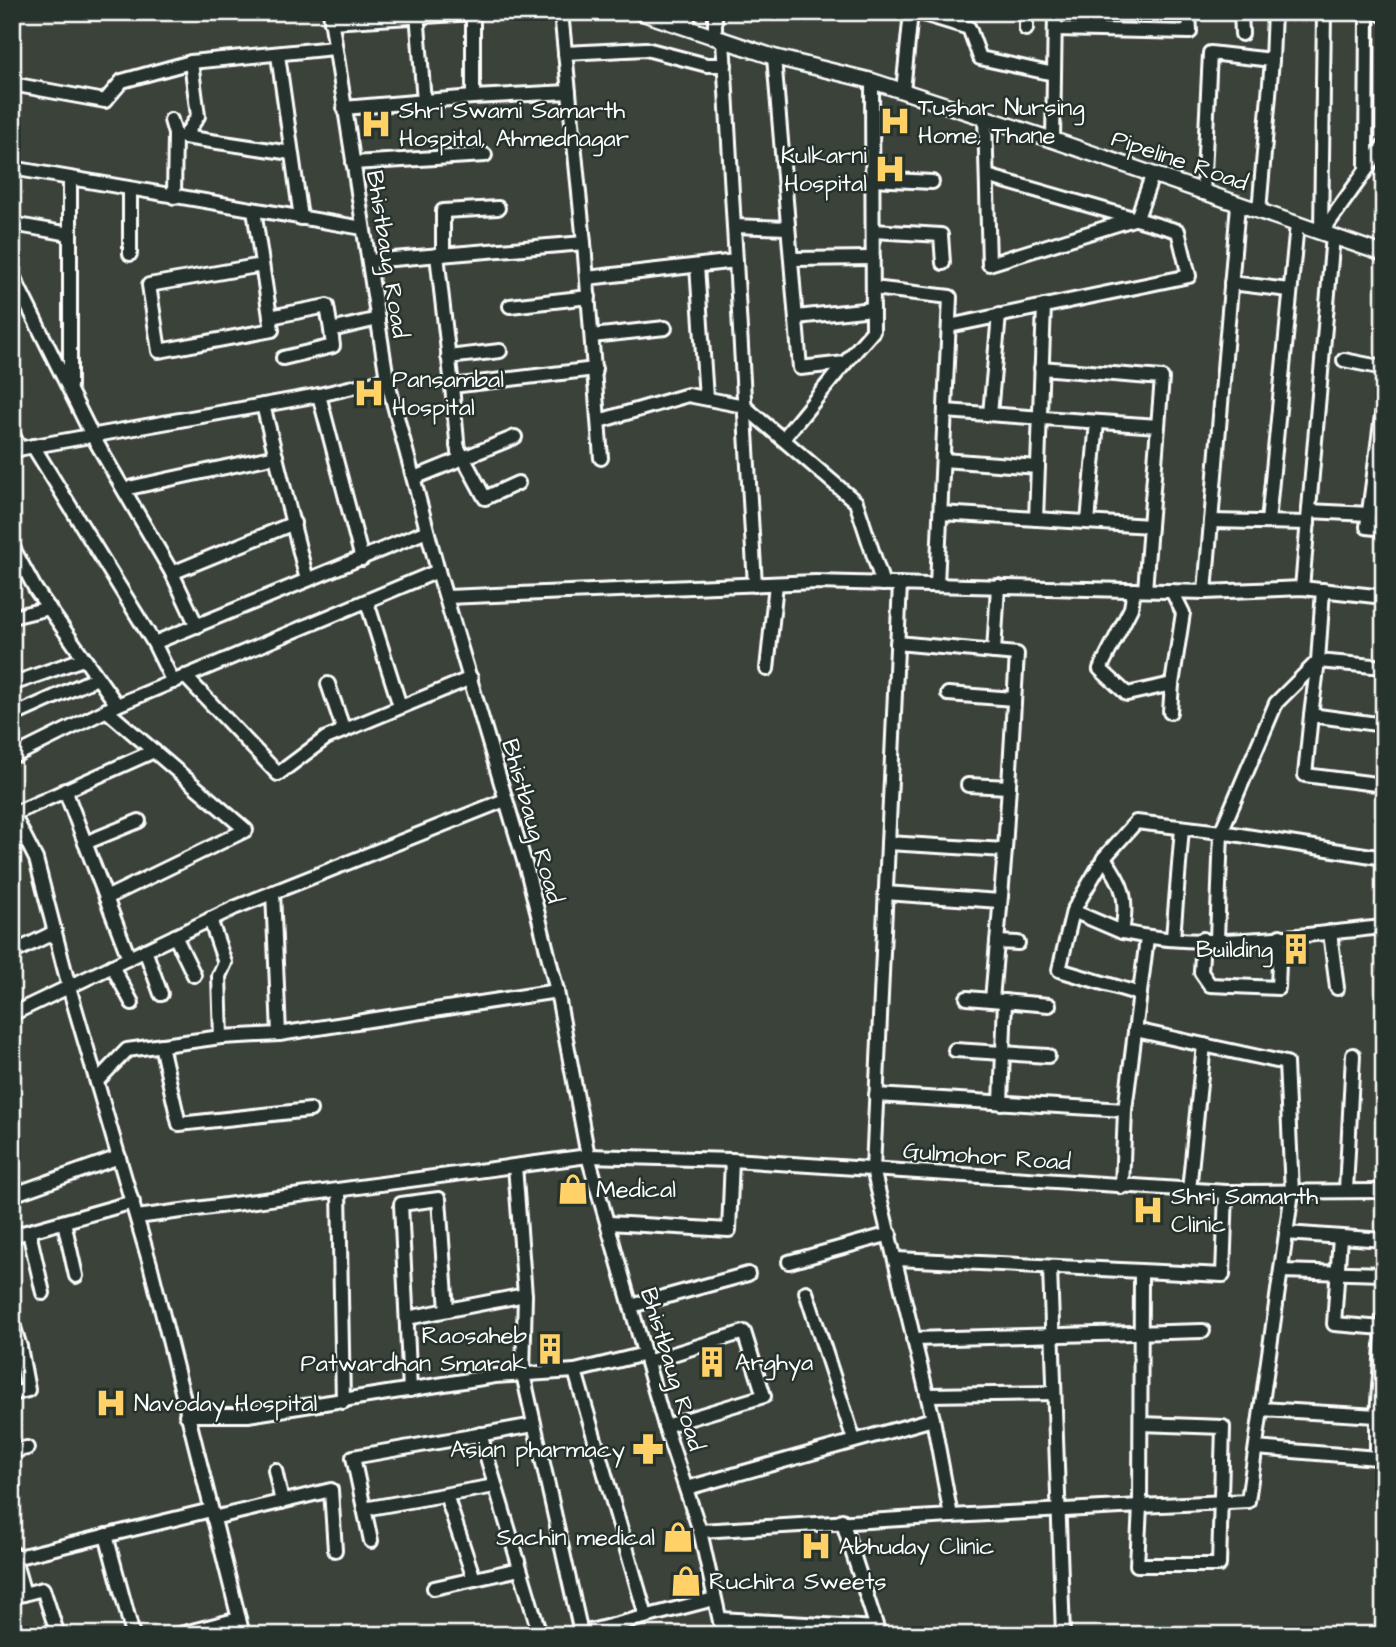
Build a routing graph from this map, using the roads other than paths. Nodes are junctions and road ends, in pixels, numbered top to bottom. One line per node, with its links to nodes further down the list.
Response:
1 (561, 12): 23 (street)
2 (640, 12): 17 (main road, Pipeline Road)
3 (688, 12): 17 (street)
4 (715, 12): 21 (street)
5 (913, 12): 29 (street); 32 (street)
6 (1026, 12): 18 (street)
7 (1055, 12): 19 (street)
8 (1189, 12): 19 (street)
9 (1241, 12): 20 (street)
10 (1274, 12): 26 (street)
11 (1324, 12): 68 (street)
12 (1367, 12): 45 (street)
13 (1379, 12): 15 (street)
14 (417, 14): 16 (street); 34 (street); 35 (street)
15 (1384, 16)
16 (330, 17): 22 (street, Bhistbaug Road)
17 (688, 28): 21 (main road, Pipeline Road)
18 (1026, 29)
19 (1055, 29): 29 (street)
20 (1242, 34)
21 (719, 39): 25 (main road, Pipeline Road); 28 (street)
22 (334, 48): 24 (street); 36 (street, Bhistbaug Road)
23 (565, 53): 28 (street); 33 (street)
24 (278, 55): 27 (street); 42 (street)
25 (774, 57): 30 (main road, Pipeline Road); 65 (street)
26 (1272, 60): 53 (street); 58 (street)
27 (191, 62): 31 (street); 39 (street)
28 (725, 65): 63 (street)
29 (1054, 74): 40 (street)
30 (872, 81): 32 (main road, Pipeline Road); 50 (street)
31 (12, 84)
32 (903, 91): 37 (main road, Pipeline Road)
33 (569, 92): 34 (street); 69 (street)
34 (473, 97): 35 (street)
35 (424, 102): 36 (street)
36 (344, 108): 44 (street, Bhistbaug Road)
37 (985, 117): 40 (main road, Pipeline Road); 47 (street)
38 (171, 120): 39 (street)
39 (179, 135): 42 (street); 54 (street)
40 (1054, 139): 48 (main road, Pipeline Road)
41 (1384, 145): 45 (street)
42 (291, 153): 59 (street)
43 (485, 155): 44 (street)
44 (352, 163): 64 (street, Bhistbaug Road)
45 (1366, 167): 68 (street)
46 (12, 168): 49 (street)
47 (987, 176): 60 (street); 60 (street)
48 (1153, 176): 53 (main road, Pipeline Road); 60 (street)
49 (70, 179): 52 (street); 67 (street)
50 (873, 179): 51 (street); 66 (street)
51 (932, 182)
52 (130, 189): 54 (street); 70 (street)
53 (1203, 193): 55 (main road, Pipeline Road)
54 (173, 197): 57 (street)
55 (1238, 205): 58 (main road, Pipeline Road); 82 (street)
56 (498, 208): 72 (street)
57 (254, 210): 59 (street); 78 (street)
58 (1259, 211): 62 (main road, Pipeline Road)
59 (301, 218): 64 (street)
60 (1138, 218): 87 (street)
61 (12, 224): 67 (street)
62 (1297, 224): 68 (main road, Pipeline Road); 84 (street)
63 (734, 226): 65 (street); 76 (street)
64 (363, 228): 75 (street, Bhistbaug Road)
65 (788, 229): 74 (street)
66 (873, 231): 73 (street); 77 (street)
67 (70, 234): 107 (street)
68 (1327, 234): 71 (main road, Pipeline Road); 135 (street)
69 (584, 243): 72 (street); 81 (street)
70 (130, 254)
71 (1384, 254)
72 (440, 255): 75 (street); 98 (street)
73 (873, 258): 74 (street); 83 (street)
74 (791, 259): 91 (street)
75 (369, 261): 92 (street, Bhistbaug Road)
76 (736, 261): 79 (street); 112 (street)
77 (943, 263)
78 (262, 265): 90 (street); 90 (street)
79 (697, 266): 81 (street); 109 (street)
80 (12, 274): 107 (street)
81 (587, 278): 85 (street)
82 (1231, 283): 84 (street); 137 (street)
83 (873, 288): 88 (street); 93 (street)
84 (1289, 289): 139 (street)
85 (589, 297): 86 (street); 96 (street)
86 (510, 306)
87 (1044, 306): 89 (street); 102 (street)
88 (873, 309): 91 (street); 101 (street)
89 (999, 316): 93 (street); 114 (street)
90 (270, 317): 95 (street)
91 (796, 317): 101 (street)
92 (378, 319): 95 (street); 105 (street, Bhistbaug Road)
93 (949, 326): 113 (street)
94 (666, 328): 96 (street)
95 (331, 330): 99 (street)
96 (592, 336): 104 (street)
97 (500, 352): 98 (street)
98 (448, 357): 106 (street)
99 (283, 358)
100 (1344, 360): 103 (street)
101 (845, 363): 122 (street)
102 (1041, 368): 115 (street); 118 (street)
103 (1384, 368)
104 (595, 369): 106 (street); 116 (street)
105 (387, 379): 108 (street); 130 (street, Bhistbaug Road)
106 (452, 386): 126 (street)
107 (70, 388): 120 (street)
108 (319, 395): 111 (street); 145 (street)
109 (706, 398): 112 (street); 116 (street)
110 (1384, 400): 128 (street)
111 (263, 405): 120 (street); 124 (street)
112 (744, 406): 122 (street); 153 (street)
113 (945, 411): 114 (street); 127 (street)
114 (990, 414): 115 (street)
115 (1039, 418): 117 (street); 129 (street)
116 (599, 421): 125 (street)
117 (1097, 422): 118 (street); 138 (street)
118 (1158, 426): 141 (street)
119 (12, 432): 123 (street)
120 (92, 435): 123 (street); 132 (street)
121 (515, 437): 126 (street)
122 (783, 439): 151 (street)
123 (22, 448): 167 (street)
124 (276, 456): 132 (street); 140 (street)
125 (601, 457)
126 (462, 458): 130 (street); 131 (street)
127 (943, 460): 129 (street); 133 (street)
128 (1380, 461): 134 (street)
129 (1038, 467): 136 (street)
130 (414, 478): 143 (street, Bhistbaug Road)
131 (518, 483)
132 (124, 489): 148 (street)
133 (941, 513): 136 (street); 154 (street)
134 (1369, 514): 135 (street); 142 (street)
135 (1309, 517): 139 (street); 156 (street)
136 (1035, 519): 138 (street)
137 (1210, 521): 139 (street); 160 (street)
138 (1088, 522): 141 (street)
139 (1268, 522)
140 (294, 523): 148 (street); 149 (street)
141 (1150, 526): 157 (street)
142 (1384, 529)
143 (427, 531): 145 (street); 147 (street, Bhistbaug Road)
144 (12, 546): 146 (street)
145 (362, 559): 149 (street)
146 (18, 568): 164 (street)
147 (438, 571): 161 (street, Bhistbaug Road); 163 (street)
148 (172, 573): 166 (street)
149 (307, 580): 166 (street)
150 (776, 584): 151 (street); 153 (street); 173 (street)
151 (883, 584): 152 (street)
152 (900, 584): 154 (street); 168 (street)
153 (755, 585): 161 (street)
154 (937, 585): 155 (street)
155 (998, 586): 157 (street); 169 (street)
156 (1302, 588): 158 (street); 160 (street)
157 (1139, 590): 159 (street); 179 (street)
158 (1323, 590): 162 (street); 171 (street)
159 (1172, 591): 160 (street); 179 (street)
160 (1205, 592)
161 (447, 597): 175 (street, Bhistbaug Road)
162 (1384, 597)
163 (367, 602): 176 (street); 182 (street)
164 (49, 608): 165 (street); 170 (street)
165 (12, 617)
166 (197, 626): 167 (street)
167 (154, 643): 176 (street)
168 (897, 643): 169 (street); 201 (street)
169 (993, 652): 181 (street)
170 (83, 659): 174 (street); 177 (street)
171 (1318, 661): 172 (street); 185 (street); 199 (street)
172 (1384, 667)
173 (767, 669)
174 (97, 678): 183 (street); 186 (street)
175 (471, 678): 182 (street); 195 (street, Bhistbaug Road)
176 (179, 679): 183 (street); 188 (street)
177 (12, 684)
178 (328, 684): 188 (street)
179 (1172, 684): 184 (street)
180 (948, 694): 181 (street)
181 (1014, 699): 193 (street)
182 (400, 706): 188 (street)
183 (111, 708): 189 (street); 190 (street)
184 (1170, 712)
185 (1311, 715): 187 (street); 192 (street)
186 (12, 716)
187 (1384, 725)
188 (344, 731)
189 (154, 751): 194 (street); 207 (street)
190 (12, 757)
191 (968, 785): 193 (street)
192 (1384, 785)
193 (1009, 787): 202 (street)
194 (65, 790): 196 (street); 200 (street)
195 (505, 800): 205 (street); 230 (street, Bhistbaug Road)
196 (13, 813): 212 (street)
197 (139, 821): 200 (street)
198 (1182, 828): 199 (street); 203 (street); 218 (street)
199 (1221, 832): 204 (street); 220 (street)
200 (85, 843): 207 (street)
201 (888, 843): 202 (street); 206 (street)
202 (1005, 850): 208 (street)
203 (1104, 858): 209 (street); 213 (street)
204 (1384, 858)
205 (274, 892): 210 (street); 240 (street)
206 (885, 893): 208 (street); 249 (street)
207 (106, 898): 225 (street)
208 (1000, 901): 221 (street)
209 (1073, 912): 213 (street); 232 (street)
210 (210, 919): 215 (street); 241 (street)
211 (1384, 927): 214 (street)
212 (55, 932): 224 (street); 228 (street)
213 (1122, 932): 217 (street)
214 (1330, 932): 216 (street); 229 (street)
215 (175, 936): 223 (street); 227 (street)
216 (1280, 936): 219 (street); 220 (street)
217 (1147, 938): 218 (street); 232 (street)
218 (1173, 938): 219 (street)
219 (1203, 939): 220 (street)
220 (1217, 939)
221 (997, 942): 222 (street); 234 (street)
222 (1017, 943)
223 (145, 950): 225 (street); 231 (street)
224 (12, 953)
225 (129, 958): 226 (street)
226 (112, 966): 228 (street); 236 (street)
227 (194, 975)
228 (69, 987): 238 (street); 248 (street)
229 (1337, 988)
230 (557, 991): 240 (street); 253 (street, Bhistbaug Road)
231 (161, 994)
232 (1140, 994): 239 (street)
233 (967, 998): 234 (street)
234 (992, 1000): 235 (street)
235 (1005, 1001): 237 (street); 245 (street)
236 (132, 1003)
237 (1049, 1005)
238 (12, 1014)
239 (1135, 1030): 243 (street); 252 (street)
240 (279, 1034): 241 (street)
241 (221, 1037): 242 (street)
242 (161, 1045): 248 (street); 251 (street)
243 (1205, 1045): 260 (street); 264 (street)
244 (955, 1050): 245 (street)
245 (1002, 1053): 247 (street); 250 (street)
246 (1353, 1055): 261 (street)
247 (1048, 1056)
248 (97, 1081): 254 (street)
249 (876, 1095): 250 (street); 257 (street)
250 (1001, 1102): 252 (street)
251 (310, 1110)
252 (1125, 1110): 258 (street)
253 (588, 1156): 255 (street, Gulmohor Road); 256 (street, Gulmohor Road); 269 (street, Bhistbaug Road)
254 (119, 1157): 265 (street); 266 (street)
255 (732, 1160): 257 (street, Gulmohor Road); 269 (street)
256 (515, 1166): 259 (street, Gulmohor Road); 287 (street)
257 (873, 1169): 258 (street, Gulmohor Road); 272 (street)
258 (1122, 1187): 260 (street, Gulmohor Road)
259 (339, 1190): 267 (street, Gulmohor Road); 306 (street)
260 (1189, 1190): 263 (street, Gulmohor Road)
261 (1346, 1190): 262 (street, Gulmohor Road); 264 (street, Gulmohor Road)
262 (1384, 1191)
263 (1226, 1192): 264 (street, Gulmohor Road); 280 (street)
264 (1292, 1192): 271 (street)
265 (12, 1195)
266 (133, 1202): 267 (street); 268 (street)
267 (137, 1217): 308 (street)
268 (64, 1222): 270 (street); 284 (street)
269 (609, 1223): 288 (street, Bhistbaug Road)
270 (29, 1232): 273 (street); 286 (street)
271 (1286, 1233): 274 (street); 279 (street)
272 (890, 1234): 276 (street); 277 (street)
273 (12, 1237)
274 (1340, 1237): 275 (street); 282 (street)
275 (1384, 1240)
276 (897, 1259): 278 (street); 297 (street)
277 (789, 1262)
278 (1049, 1268): 280 (street); 295 (street)
279 (1281, 1271): 282 (street); 307 (street)
280 (1141, 1272): 296 (street)
281 (748, 1273): 288 (street)
282 (1338, 1273): 283 (street); 293 (street)
283 (1384, 1274)
284 (76, 1276)
285 (806, 1292): 315 (street)
286 (43, 1293)
287 (525, 1295): 289 (street); 301 (street)
288 (631, 1306): 299 (street, Bhistbaug Road)
289 (447, 1310): 290 (street); 290 (street)
290 (407, 1318): 302 (street)
291 (1384, 1318): 293 (street)
292 (12, 1321): 298 (street)
293 (1383, 1328): 309 (street)
294 (1203, 1331): 296 (street)
295 (1054, 1333): 296 (street); 297 (street); 303 (street)
296 (1142, 1334): 312 (street)
297 (914, 1339): 305 (street)
298 (16, 1348): 304 (street)
299 (646, 1358): 300 (street); 313 (street, Bhistbaug Road); 313 (street)
300 (575, 1371): 301 (street); 341 (street)
301 (523, 1374): 302 (street); 311 (street)
302 (410, 1390): 306 (street)
303 (1054, 1393): 305 (street); 327 (street)
304 (12, 1394)
305 (927, 1395): 310 (street)
306 (343, 1402): 308 (street)
307 (1261, 1409): 309 (street); 317 (street)
308 (186, 1415): 328 (street)
309 (1377, 1416): 317 (street)
310 (933, 1419): 315 (street); 329 (street)
311 (534, 1424): 314 (street); 345 (street)
312 (1141, 1424): 323 (street); 325 (street)
313 (665, 1426): 321 (street, Bhistbaug Road)
314 (480, 1434): 320 (street); 326 (street)
315 (854, 1440): 321 (street)
316 (27, 1448): 318 (street)
317 (1256, 1448): 323 (street)
318 (12, 1451)
319 (275, 1470): 324 (street)
320 (495, 1486): 322 (street); 336 (street)
321 (687, 1488): 331 (street, Bhistbaug Road)
322 (446, 1495): 326 (street); 337 (street)
323 (1223, 1500): 325 (street); 325 (street)
324 (282, 1502): 328 (street); 334 (street)
325 (1140, 1506): 327 (street)
326 (364, 1509): 333 (street)
327 (1059, 1510): 329 (street); 352 (street)
328 (212, 1514): 332 (street); 342 (street)
329 (951, 1516): 330 (street)
330 (842, 1520): 331 (street); 344 (street)
331 (700, 1531): 340 (street, Bhistbaug Road)
332 (106, 1535): 335 (street); 347 (street)
333 (371, 1541)
334 (335, 1550)
335 (13, 1555): 339 (street)
336 (520, 1569): 337 (street); 350 (street)
337 (474, 1579): 338 (street)
338 (434, 1588)
339 (18, 1595): 346 (street)
340 (714, 1598): 341 (street); 343 (street, Bhistbaug Road)
341 (646, 1616): 345 (street)
342 (239, 1619): 348 (street); 349 (street)
343 (720, 1619): 344 (street); 351 (street, Bhistbaug Road)
344 (878, 1632)
345 (578, 1634)
346 (58, 1635)
347 (134, 1635)
348 (176, 1635)
349 (243, 1635)
350 (540, 1635)
351 (723, 1635)
352 (1063, 1635)

